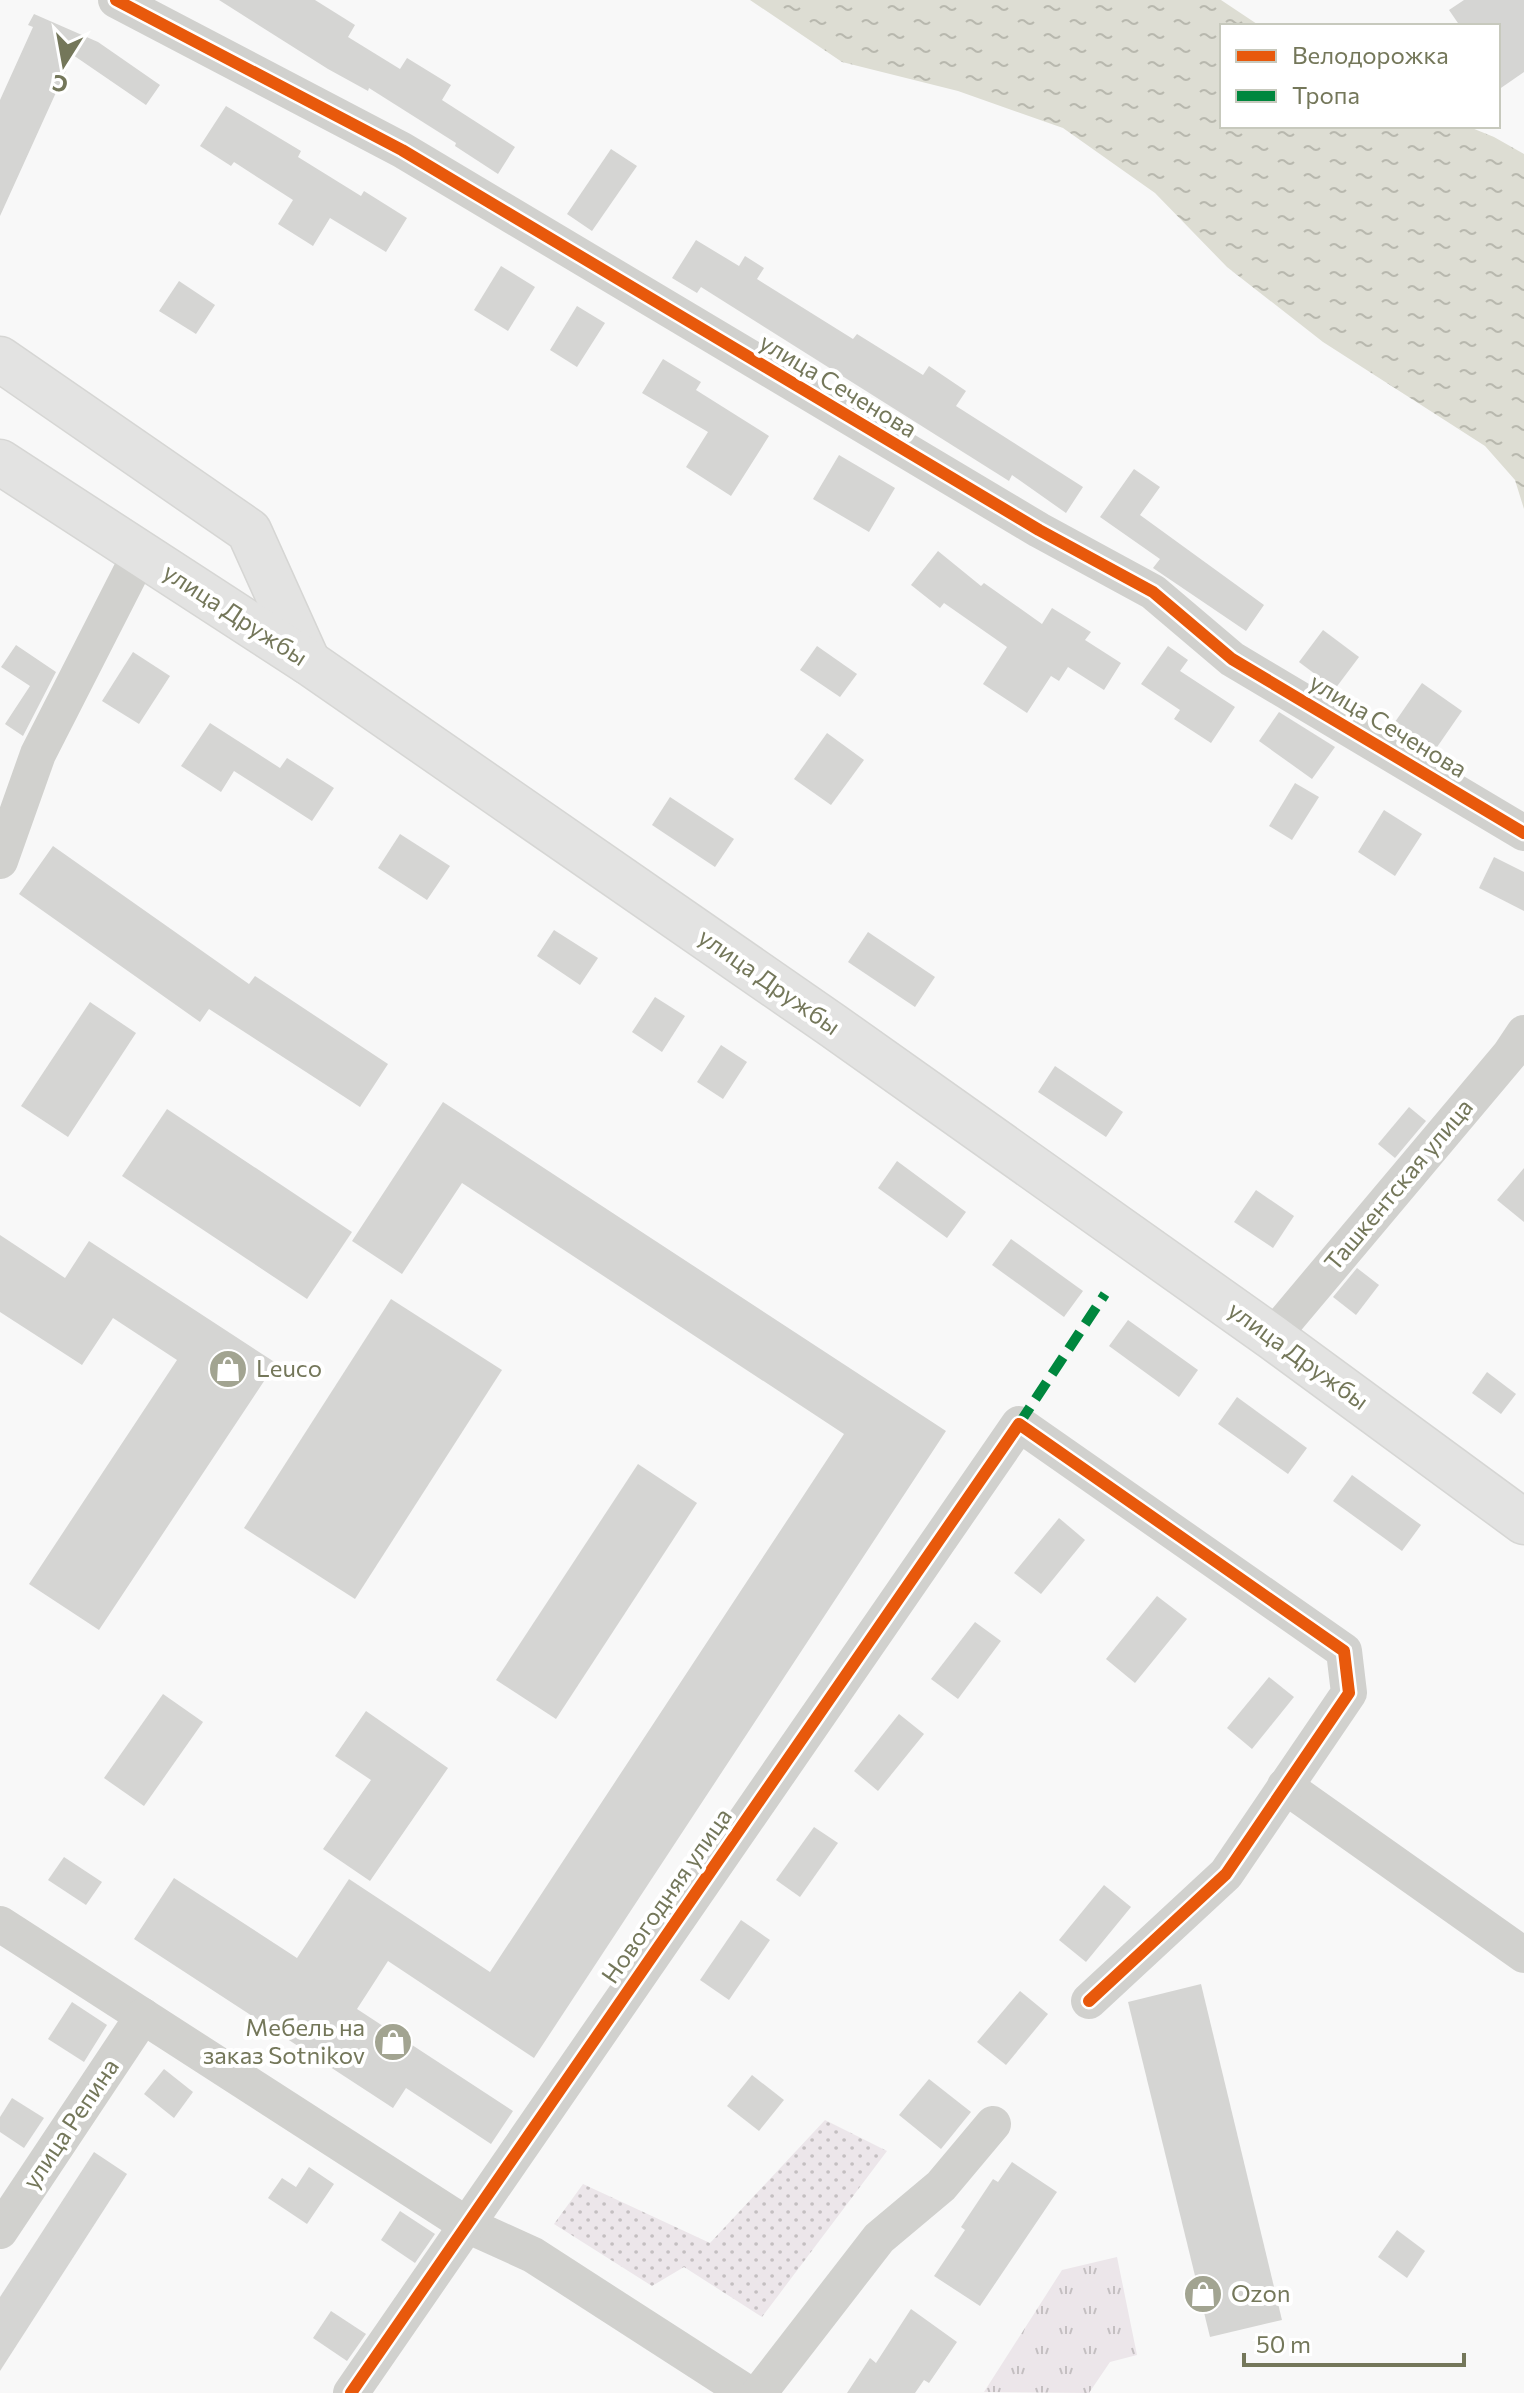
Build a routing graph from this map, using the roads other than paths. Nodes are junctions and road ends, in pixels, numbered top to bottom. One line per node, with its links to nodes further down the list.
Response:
1 (116, 0): 6 (street, улица Сеченова)
2 (0, 359): 5 (main road)
3 (0, 462): 4 (main road, улица Дружбы)
4 (140, 554): 5 (main road, улица Дружбы); 7 (street)
5 (308, 662): 9 (main road, улица Дружбы)
6 (1524, 833)
7 (0, 861)
8 (1524, 1033): 9 (street, Ташкентская улица)
9 (1272, 1337): 10 (main road, улица Дружбы)
10 (1524, 1522)
11 (1285, 1786): 13 (street); 14 (street); 17 (street, Новогодняя улица)
12 (0, 1924): 15 (street)
13 (1524, 1955)
14 (1089, 2001)
15 (143, 2016): 17 (street); 18 (street, улица Репина)
16 (993, 2124): 21 (street)
17 (467, 2225): 19 (street, Новогодняя улица); 20 (street)
18 (0, 2231)
19 (351, 2393)
20 (747, 2393)
21 (759, 2393)

